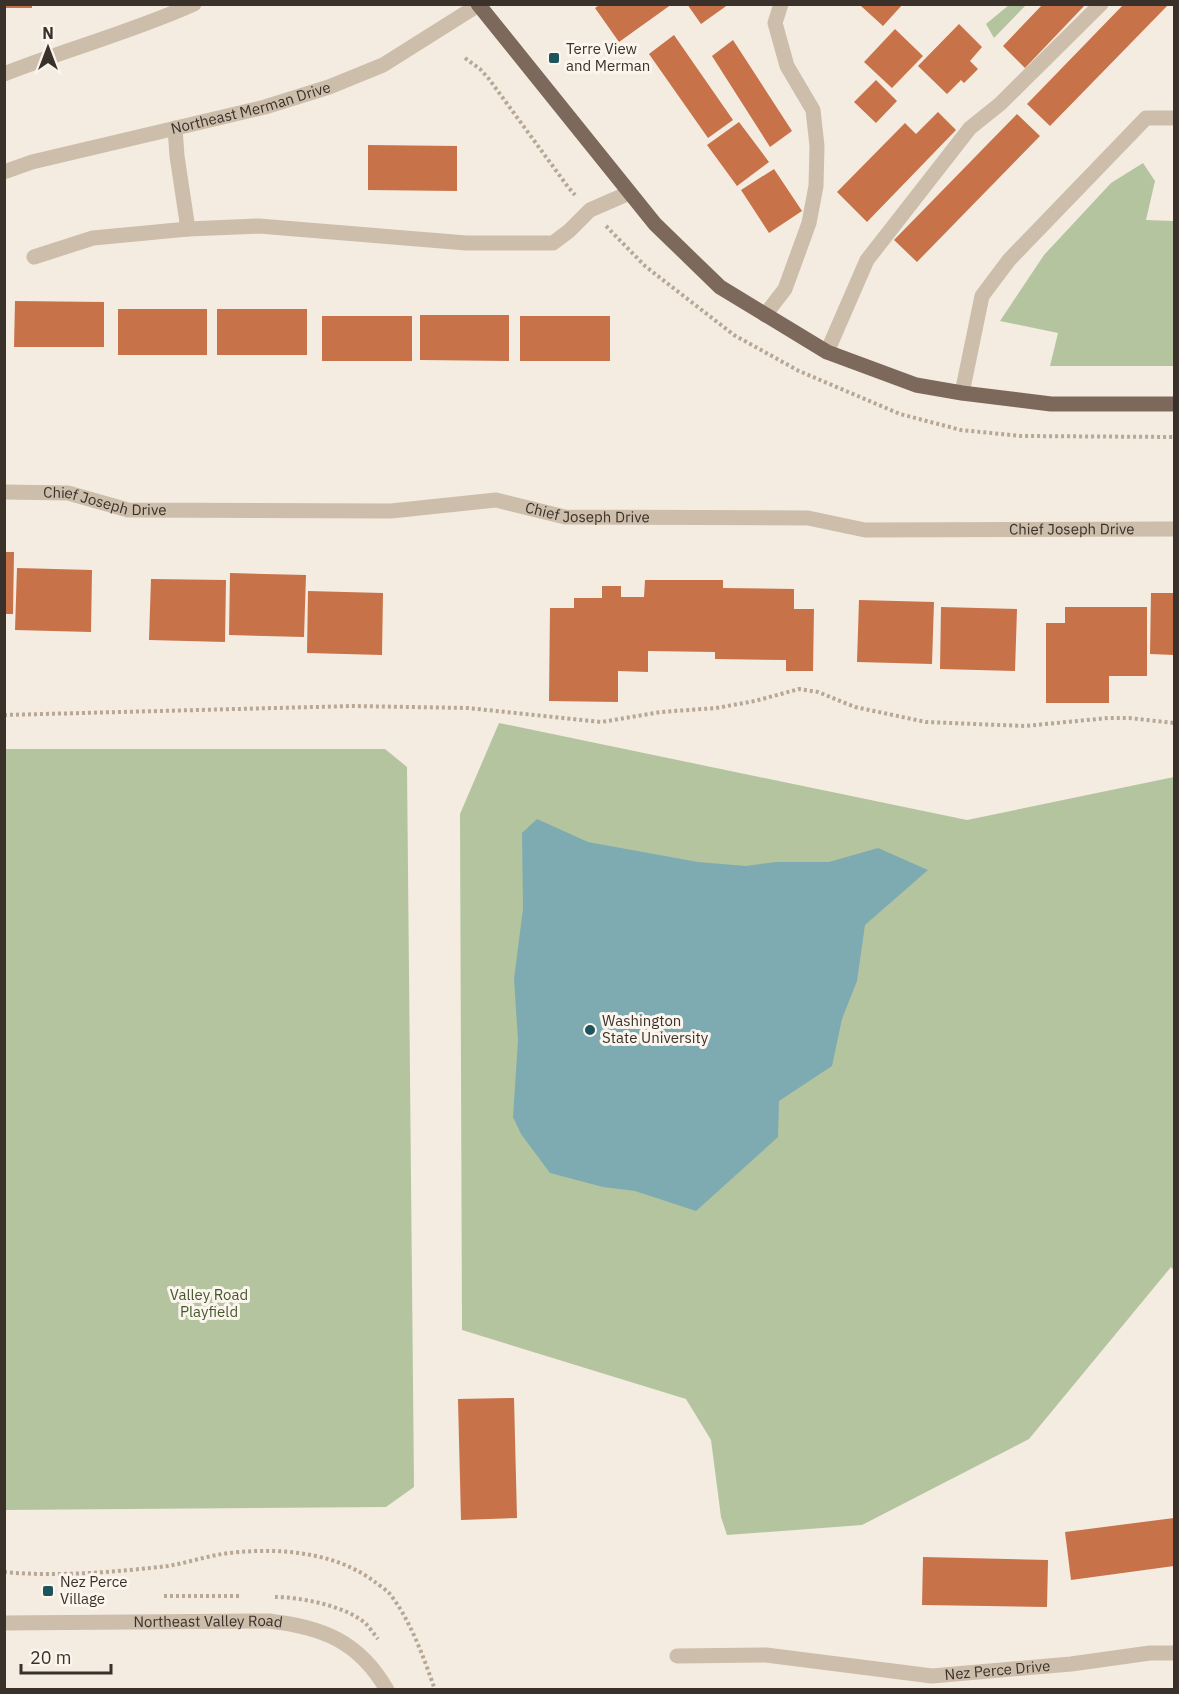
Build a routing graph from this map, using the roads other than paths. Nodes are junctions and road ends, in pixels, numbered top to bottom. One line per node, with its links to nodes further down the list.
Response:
1 (195, 4): 5 (street)
2 (781, 4): 12 (street)
3 (1101, 4): 13 (street)
4 (479, 5): 7 (street, Northeast Merman Drive); 9 (main road)
5 (4, 74)
6 (1174, 117): 14 (street)
7 (175, 128): 8 (street, Northeast Merman Drive); 10 (street)
8 (4, 172)
9 (629, 194): 10 (street); 12 (main road)
10 (188, 229): 11 (street)
11 (34, 257)
12 (765, 315): 13 (main road)
13 (827, 352): 14 (main road)
14 (963, 393): 15 (main road)
15 (1174, 404)
16 (4, 492): 17 (street, Chief Joseph Drive)
17 (1174, 529)
18 (4, 1623): 21 (street, Northeast Valley Road)
19 (1174, 1653): 20 (street, Nez Perce Drive)
20 (677, 1656)
21 (387, 1689)

